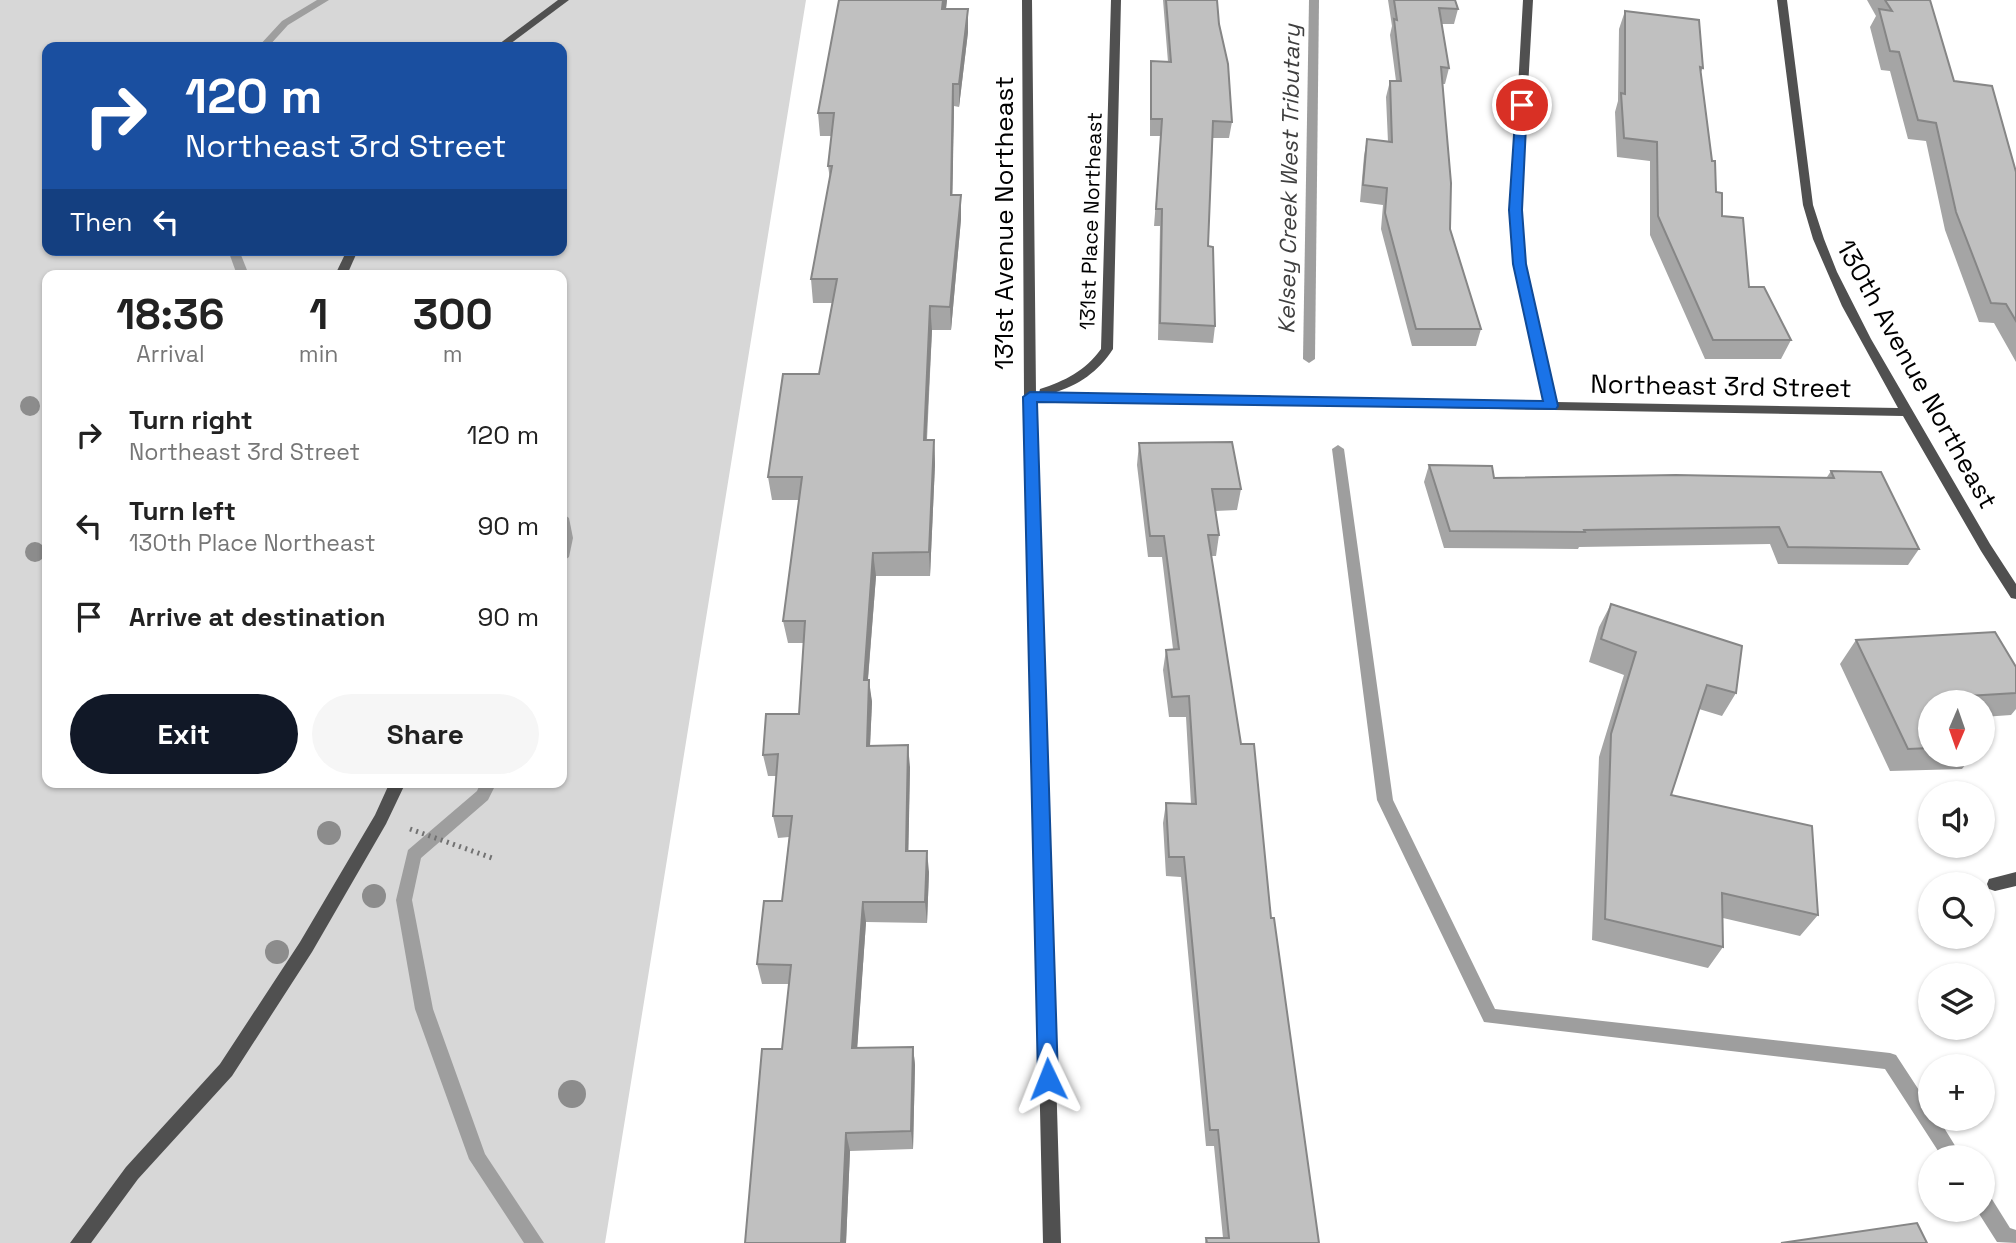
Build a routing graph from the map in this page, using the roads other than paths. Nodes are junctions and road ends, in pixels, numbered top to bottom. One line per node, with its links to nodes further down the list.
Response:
1 (564, 0): 6 (street)
2 (1027, 0): 7 (street, 131st Avenue Northeast)
3 (1116, 0): 7 (street, 131st Place Northeast)
4 (1528, 0): 8 (street)
5 (1782, 0): 9 (street, 130th Avenue Northeast)
6 (507, 42)
7 (1030, 397): 8 (street, Northeast 3rd Street); 15 (street, 131st Avenue Northeast)
8 (1551, 406): 9 (street, Northeast 3rd Street)
9 (1907, 412): 10 (street, 130th Avenue Northeast)
10 (2016, 594)
11 (395, 788): 14 (street)
12 (2016, 879): 13 (street)
13 (1995, 884)
14 (79, 1243)
15 (1052, 1243)

